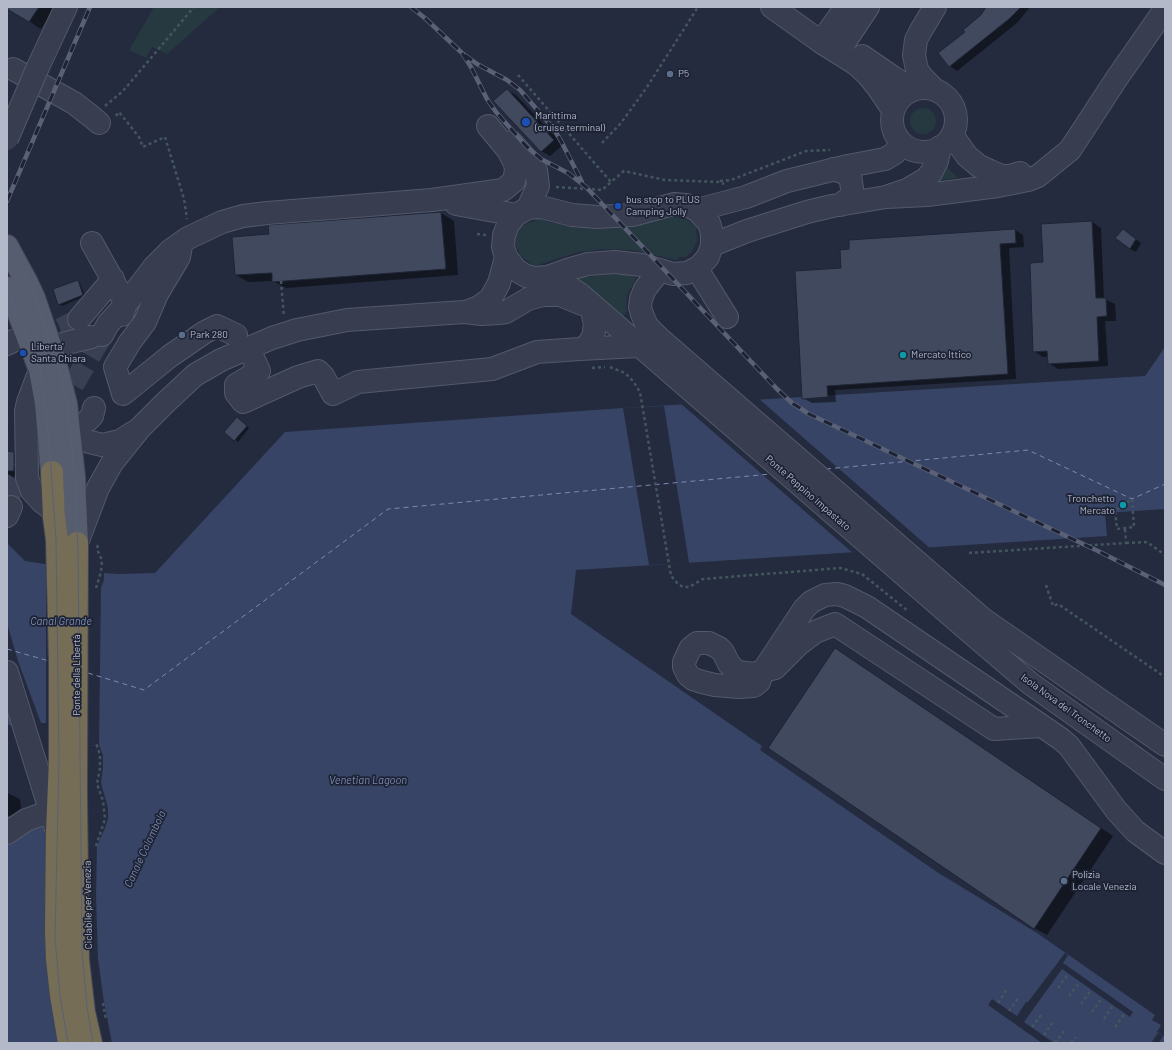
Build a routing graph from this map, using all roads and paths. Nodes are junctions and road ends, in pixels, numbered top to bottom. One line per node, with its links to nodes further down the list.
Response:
1 (66, 7): 16 (street, bridge)
2 (194, 7): 15 (path)
3 (698, 7): 19 (path)
4 (772, 7): 11 (street)
5 (784, 7): 11 (street)
6 (846, 7): 11 (street)
7 (868, 7): 11 (street)
8 (935, 7): 13 (street)
9 (1150, 7): 17 (street)
10 (1165, 9): 23 (street)
11 (831, 39): 13 (street); 14 (street)
12 (13, 69): 15 (street)
13 (926, 89): 14 (street); 17 (street)
14 (893, 110): 18 (street)
15 (102, 119): 29 (path)
16 (7, 139)
17 (946, 141): 18 (street); 23 (street); 24 (street)
18 (900, 142): 20 (street)
19 (602, 144)
20 (833, 169): 26 (street); 27 (street)
21 (611, 182): 22 (path)
22 (538, 186): 25 (street); 28 (street)
23 (998, 186): 24 (street)
24 (886, 197): 26 (street)
25 (432, 200): 28 (street); 30 (street)
26 (840, 205): 32 (street)
27 (698, 210): 28 (street); 32 (street)
28 (522, 212): 34 (street)
29 (187, 215)
30 (181, 242): 42 (street); 48 (street)
31 (92, 243): 38 (street)
32 (712, 245): 35 (street)
33 (7, 246): 50 (main road, Ponte della Libertà)
34 (506, 257): 37 (street); 41 (street)
35 (697, 269): 36 (street); 45 (street)
36 (660, 270): 37 (street); 49 (street)
37 (541, 277): 41 (street); 44 (street)
38 (113, 278): 42 (street); 47 (street)
39 (281, 281): 46 (path)
40 (7, 288): 53 (main road, Ponte della Libertà)
41 (491, 298): 43 (street)
42 (126, 304): 50 (street)
43 (464, 312): 44 (street); 56 (street)
44 (597, 312): 49 (street); 51 (street)
45 (727, 317)
46 (284, 318)
47 (79, 319)
48 (227, 331)
49 (648, 345): 51 (street); 70 (street, Ponte Peppino Impastato)
50 (50, 346): 55 (main road, Ponte della Libertà)
51 (580, 350): 52 (street)
52 (257, 366)
53 (40, 370): 58 (main road, Ponte della Libertà); 59 (main road); 60 (street)
54 (641, 399): 67 (path)
55 (84, 420): 56 (street); 59 (main road, Ponte della Libertà)
56 (140, 428): 57 (street)
57 (109, 467): 59 (street); 63 (street)
58 (52, 472): 60 (highway, Ponte della Libertà)
59 (74, 478): 63 (main road, Ponte della Libertà)
60 (54, 511): 63 (highway, Ponte della Libertà)
61 (1125, 528): 61 (path); 62 (path)
62 (1126, 542): 64 (path); 65 (path)
63 (71, 549): 77 (highway, Ponte della Libertà)
64 (969, 553)
65 (1165, 555)
66 (102, 560): 68 (path)
67 (670, 567)
68 (101, 572)
69 (1046, 585): 72 (path)
70 (977, 626): 74 (street); 76 (street, Isola Nova del Tronchetto)
71 (7, 672): 77 (street)
72 (1165, 677)
73 (1042, 726): 73 (street); 80 (street)
74 (1165, 745)
75 (100, 755): 79 (path, Ciclabile per Venezia)
76 (1165, 779)
77 (62, 826): 78 (street); 105 (highway, Ponte della Libertà); 106 (highway, Ponte della Libertà)
78 (7, 833)
79 (96, 847)
80 (1165, 853)
81 (1068, 974): 83 (path)
82 (1080, 982): 86 (path)
83 (1058, 988)
84 (1008, 989): 90 (path)
85 (1091, 990): 91 (path)
86 (1069, 996)
87 (102, 997): 98 (path)
88 (1019, 997): 93 (path)
89 (1102, 998): 94 (path)
90 (998, 1003)
91 (1081, 1004)
92 (1113, 1005): 97 (path)
93 (1009, 1011)
94 (1092, 1012)
95 (1125, 1013): 101 (path)
96 (1042, 1014): 100 (path)
97 (1104, 1019)
98 (106, 1020)
99 (1053, 1022): 103 (path)
100 (1032, 1027)
101 (1115, 1027)
102 (1065, 1030): 107 (path)
103 (1044, 1035)
104 (1076, 1037): 108 (path)
105 (69, 1043)
106 (91, 1043)
107 (1055, 1043)
108 (1071, 1043)

